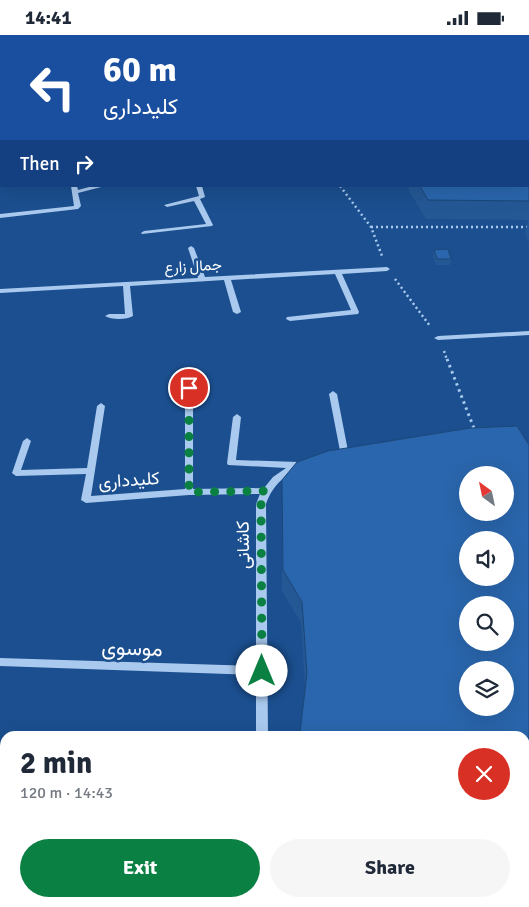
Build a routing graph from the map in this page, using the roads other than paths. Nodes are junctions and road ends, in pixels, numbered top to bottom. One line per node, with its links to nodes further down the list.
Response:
1 (93, 187): 3 (street)
2 (199, 187): 4 (street)
3 (74, 189): 6 (street)
4 (196, 198): 5 (street); 7 (street)
5 (167, 205)
6 (0, 216)
7 (144, 233)
8 (191, 248): 12 (street)
9 (388, 269): 10 (street, جمال زارع)
10 (337, 271): 11 (street, جمال زارع); 17 (street)
11 (226, 278): 12 (street, جمال زارع); 15 (street)
12 (202, 279): 13 (street, جمال زارع)
13 (126, 283): 14 (street, جمال زارع); 16 (street)
14 (0, 291)
15 (237, 312)
16 (109, 316)
17 (290, 319)
18 (529, 333): 19 (street)
19 (438, 338)
20 (189, 388): 30 (street)
21 (333, 394): 25 (street)
22 (101, 406): 28 (street)
23 (237, 417): 27 (street)
24 (27, 441): 28 (street)
25 (345, 456)
26 (312, 460): 27 (street)
27 (298, 465): 29 (street)
28 (90, 471): 30 (street, کلیدداری)
29 (265, 491): 30 (street, کلیدداری); 32 (street, کاشانی)
30 (189, 492)
31 (0, 662): 32 (street, موسوی)
32 (262, 671): 33 (street, کاشانی)
33 (262, 731)

